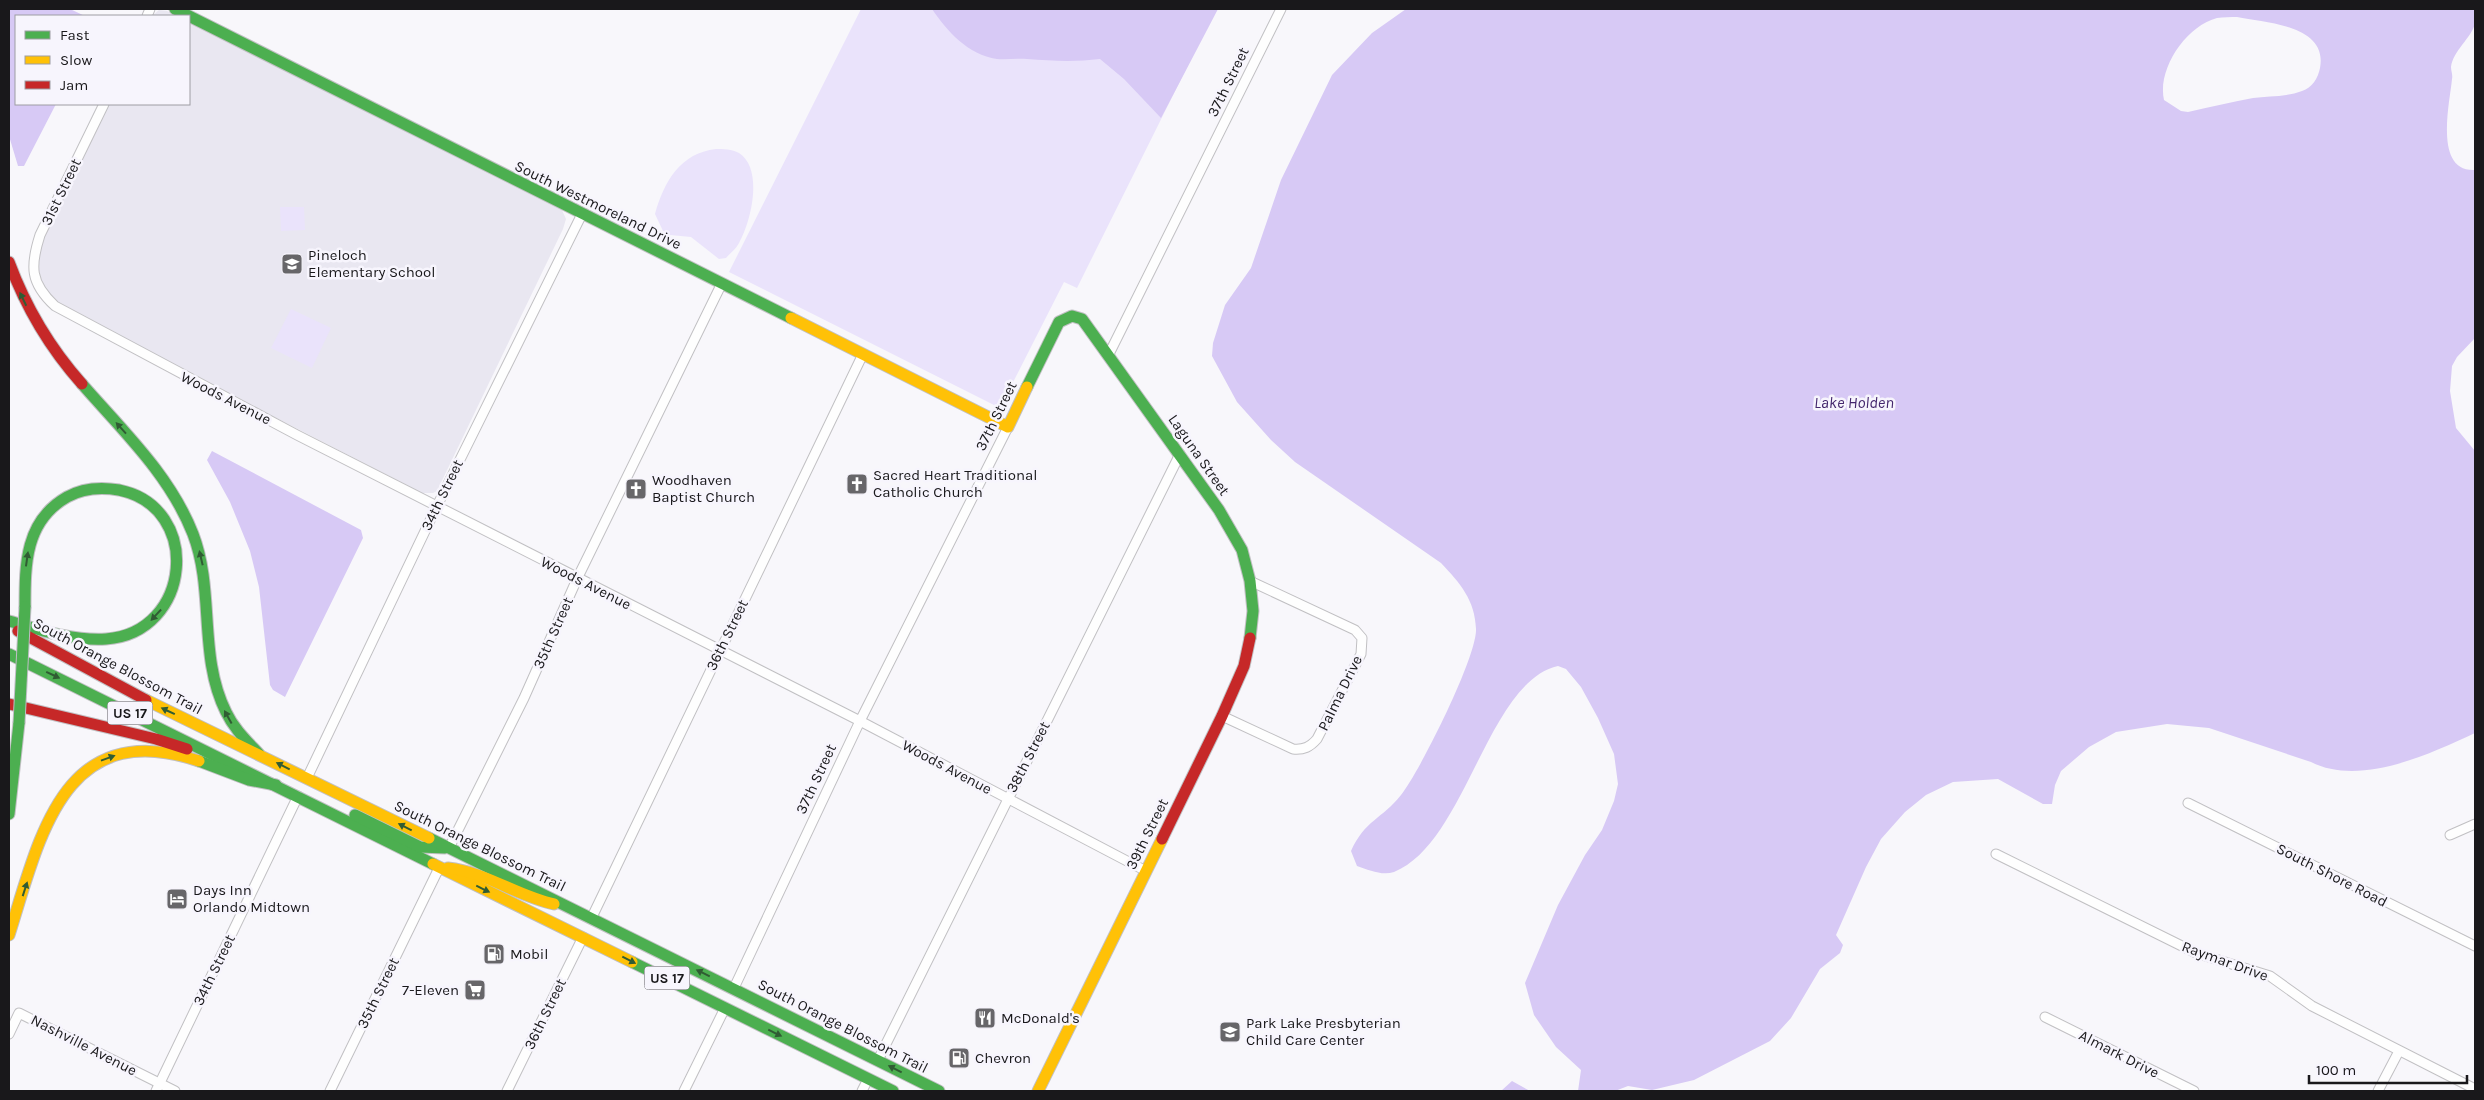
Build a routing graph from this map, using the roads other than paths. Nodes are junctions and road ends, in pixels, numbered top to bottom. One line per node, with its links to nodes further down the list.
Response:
1 (176, 9): 3 (main road, South Westmoreland Drive)
2 (1281, 9): 11 (street, 37th Street)
3 (188, 15)
4 (190, 16): 6 (main road, South Westmoreland Drive)
5 (104, 105): 9 (street, 31st Street)
6 (582, 214): 8 (main road, South Westmoreland Drive); 14 (street, 34th Street)
7 (9, 262): 24 (main road, one-way to 7)
8 (722, 282): 10 (main road, South Westmoreland Drive); 15 (street, 35th Street)
9 (36, 283): 14 (street, Woods Avenue)
10 (863, 354): 12 (main road, South Westmoreland Drive); 19 (street, 36th Street)
11 (1109, 354): 12 (main road, 37th Street); 13 (main road, Laguna Street)
12 (1008, 427): 23 (street, 37th Street)
13 (1180, 454): 16 (main road, Laguna Street); 29 (street, 38th Street)
14 (437, 506): 15 (street, Woods Avenue); 26 (street, 34th Street)
15 (577, 579): 19 (street, Woods Avenue); 34 (street, 35th Street)
16 (1250, 581): 22 (main road, 39th Street); 22 (street, Palma Drive)
17 (9, 621): 31 (main road, one-way to 17, bridge)
18 (9, 627): 24 (main road, South Orange Blossom Trail / US 17, one-way to 18)
19 (720, 650): 23 (street, Woods Avenue); 39 (street, 36th Street)
20 (9, 654): 25 (main road, US 17, one-way to 25)
21 (9, 704): 25 (main road)
22 (1222, 716): 37 (main road, 39th Street)
23 (860, 721): 29 (street, Woods Avenue); 43 (street, 37th Street)
24 (260, 754): 26 (main road, South Orange Blossom Trail / US 17, one-way to 24)
25 (251, 773): 27 (main road, US 17)
26 (307, 778): 34 (main road, South Orange Blossom Trail / US 17, one-way to 26)
27 (276, 785): 28 (main road, US 17); 40 (main road, one-way to 27)
28 (298, 796): 34 (main road); 36 (main road, US 17); 50 (street, 34th Street)
29 (1008, 799): 37 (street, Woods Avenue); 48 (street, 38th Street)
30 (2188, 803): 42 (street, South Shore Road)
31 (9, 814)
32 (2475, 824): 33 (street)
33 (2450, 835)
34 (449, 848): 38 (main road, South Orange Blossom Trail / US 17)
35 (1996, 854): 47 (street, Raymar Drive)
36 (440, 868): 38 (main road); 41 (main road, US 17, one-way to 41); 53 (street, 35th Street)
37 (1146, 871): 59 (main road, 39th Street)
38 (566, 905): 39 (main road, South Orange Blossom Trail / US 17)
39 (592, 918): 43 (main road, South Orange Blossom Trail / US 17, one-way to 39)
40 (9, 935)
41 (583, 936): 44 (main road, US 17, one-way to 44); 54 (street, 36th Street)
42 (2475, 946)
43 (734, 988): 48 (main road, South Orange Blossom Trail / US 17)
44 (725, 1008): 49 (main road, US 17, one-way to 49); 55 (street)
45 (2045, 1017): 60 (street, Almark Drive)
46 (9, 1034): 50 (street, Nashville Avenue)
47 (2399, 1051): 51 (street, Raymar Drive); 61 (street)
48 (878, 1060): 58 (main road, South Orange Blossom Trail / US 17, one-way to 48)
49 (868, 1079): 56 (street); 57 (main road, US 17)
50 (158, 1087): 52 (street, Nashville Avenue)
51 (2475, 1089)
52 (175, 1091)
53 (330, 1091)
54 (507, 1091)
55 (684, 1091)
56 (862, 1091)
57 (892, 1091)
58 (939, 1091)
59 (1038, 1091)
60 (2194, 1091)
61 (2378, 1091)

